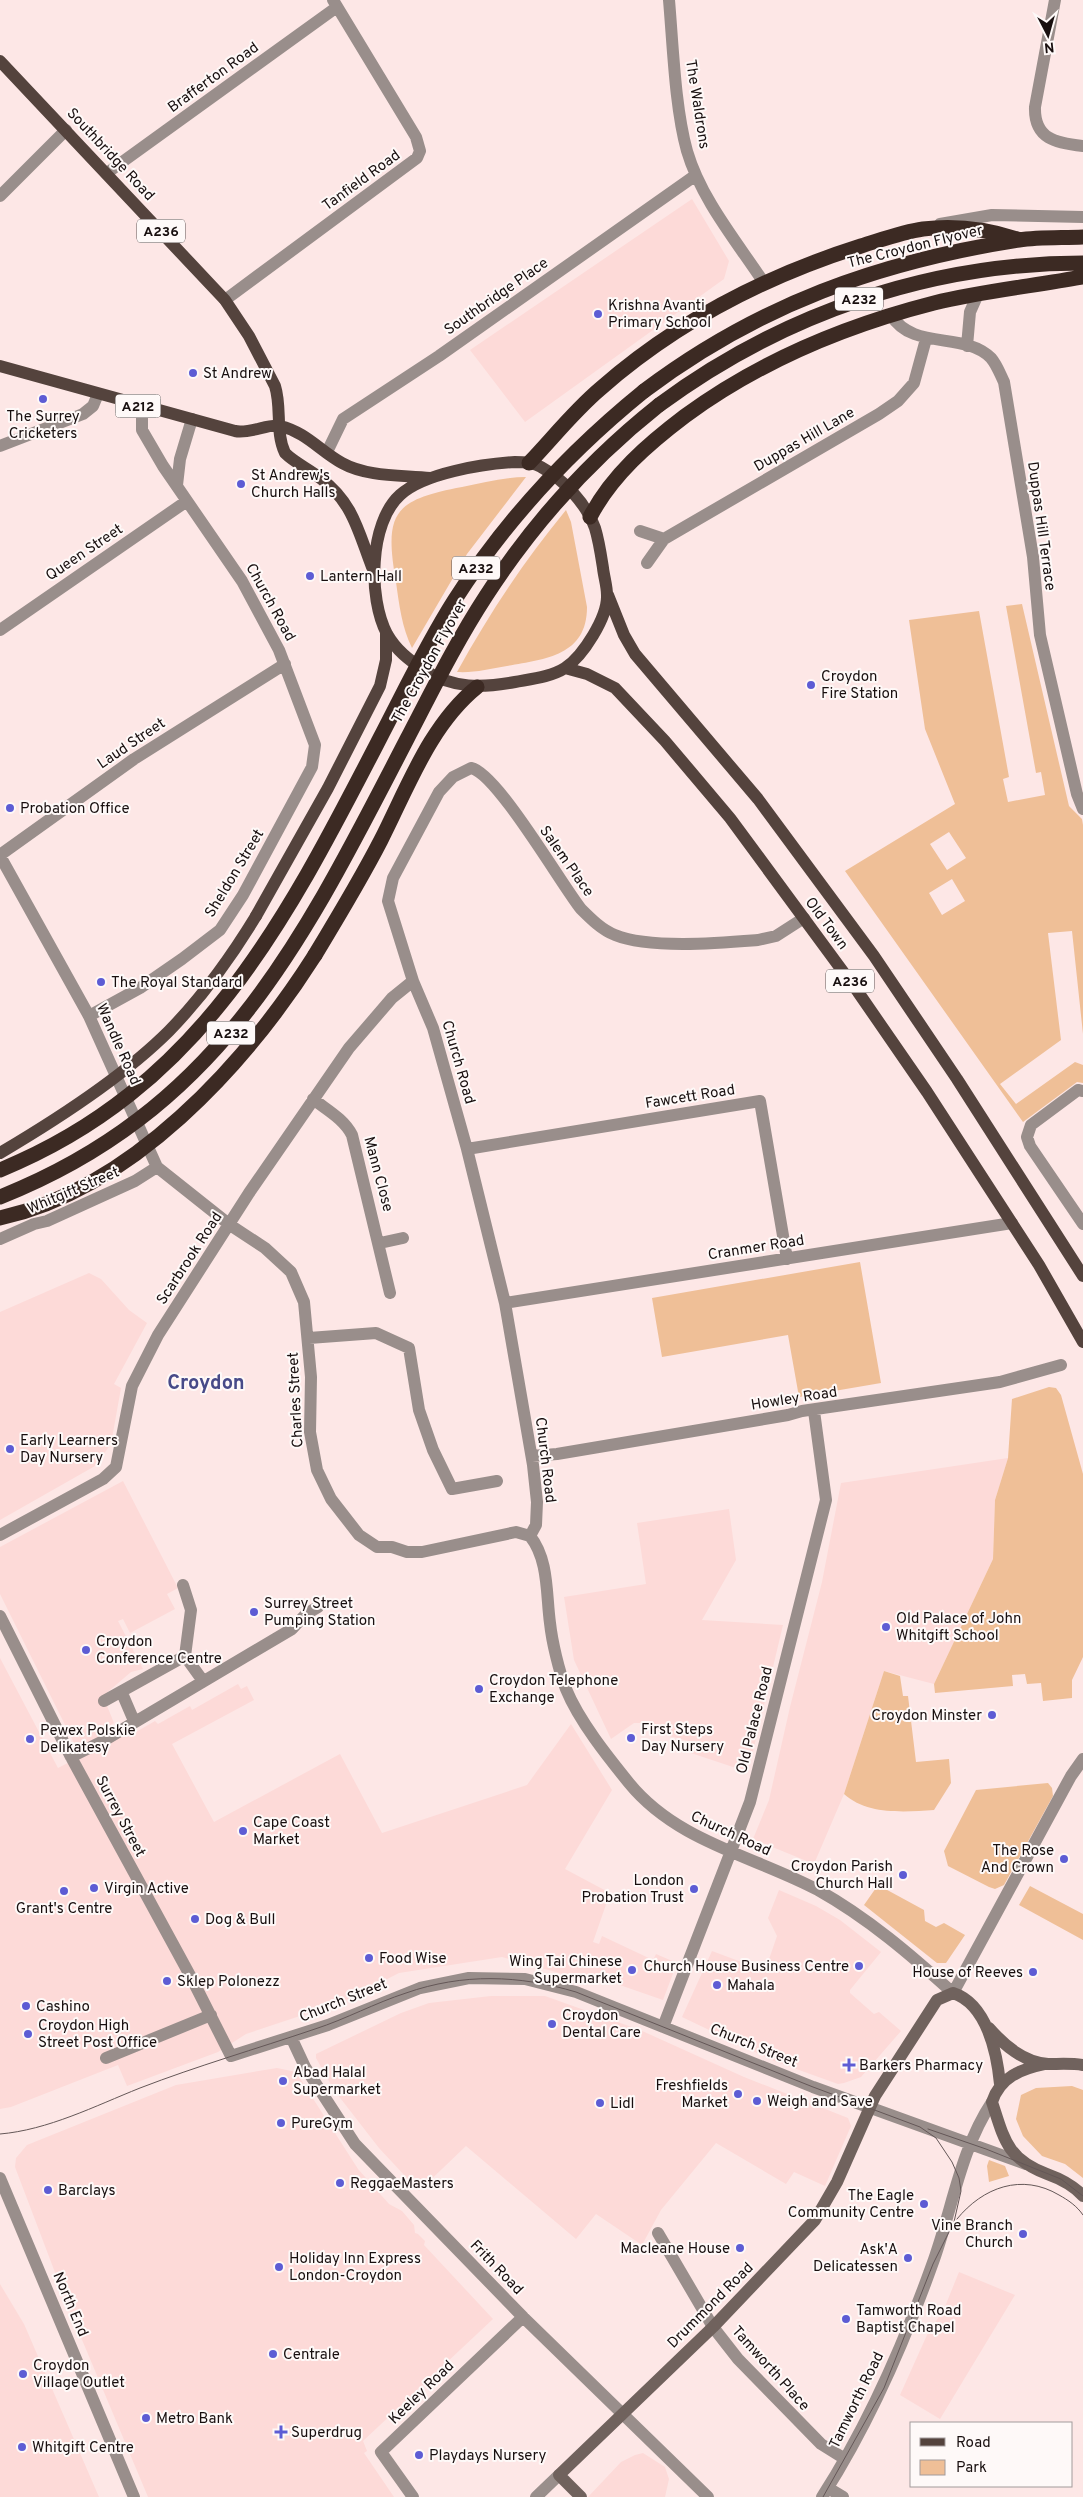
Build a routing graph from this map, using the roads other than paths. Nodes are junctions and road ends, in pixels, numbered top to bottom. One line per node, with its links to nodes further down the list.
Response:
1 (669, 0): 8 (street, The Waldrons)
2 (1056, 0): 6 (street)
3 (335, 4): 7 (street, Brafferton Road); 18 (street, Tanfield Road)
4 (0, 61): 5 (main road, Southbridge Road / A236)
5 (66, 130): 7 (main road, Southbridge Road / A236); 9 (street)
6 (1083, 146)
7 (107, 173): 18 (main road, Southbridge Road / A236)
8 (696, 175): 16 (street, The Waldrons); 28 (street, Southbridge Place)
9 (0, 196)
10 (1083, 217): 11 (street)
11 (923, 229): 13 (highway); 16 (highway)
12 (1083, 237): 13 (highway, The Croydon Flyover / A232)
13 (1020, 240): 56 (highway, The Croydon Flyover / A232, bridge)
14 (1083, 263): 57 (highway, The Croydon Flyover / A232, bridge)
15 (1083, 277): 17 (highway)
16 (764, 282): 29 (highway)
17 (978, 294): 19 (highway); 21 (street)
18 (225, 300): 26 (main road, Southbridge Road / A236)
19 (891, 315): 20 (street, Duppas Hill Terrace); 33 (highway)
20 (926, 339): 21 (street, Duppas Hill Terrace); 35 (street, Duppas Hill Lane)
21 (967, 346): 45 (street, Duppas Hill Terrace)
22 (0, 366): 23 (main road, A212)
23 (98, 394): 24 (main road, A212); 27 (street)
24 (142, 407): 25 (main road, A212); 31 (street, Church Road)
25 (192, 419): 26 (main road, A212); 31 (street)
26 (278, 425): 28 (main road); 37 (main road, Southbridge Road)
27 (0, 446)
28 (327, 452): 30 (main road)
29 (529, 463): 30 (main road); 33 (main road, Old Town)
30 (433, 478): 37 (main road)
31 (177, 485): 32 (street, Church Road)
32 (187, 501): 39 (street, Queen Street); 41 (street, Church Road)
33 (590, 517): 38 (main road, Old Town)
34 (640, 531): 35 (street)
35 (664, 539): 36 (street, Duppas Hill Lane)
36 (647, 563)
37 (373, 570): 40 (main road)
38 (608, 596): 42 (main road); 66 (main road, Old Town / A236)
39 (0, 630)
40 (386, 633): 43 (main road); 54 (main road, bridge)
41 (285, 664): 44 (street, Church Road); 46 (street, Laud Street)
42 (564, 668): 43 (main road); 48 (main road, Old Town / A236)
43 (477, 687): 58 (highway, bridge)
44 (315, 745): 50 (street, Sheldon Street)
45 (1081, 807)
46 (0, 855): 50 (street, Wandle Road)
47 (389, 893): 48 (street, Salem Place); 49 (street, Church Road)
48 (804, 918): 59 (main road, Old Town / A236)
49 (413, 981): 52 (street, Scarbrook Road); 53 (street, Church Road)
50 (89, 1016): 55 (street, Wandle Road)
51 (1083, 1091): 60 (street)
52 (313, 1099): 61 (street, Scarbrook Road); 64 (street, Mann Close)
53 (467, 1149): 65 (street, Fawcett Road); 68 (street, Church Road)
54 (0, 1153)
55 (157, 1167): 61 (street, Wandle Road); 62 (street, Whitgift Street)
56 (0, 1170)
57 (0, 1198)
58 (0, 1218)
59 (1012, 1223): 65 (street, Cranmer Road); 70 (main road, Old Town / A236)
60 (1083, 1224)
61 (230, 1225): 69 (street, Charles Street); 75 (street, Scarbrook Road)
62 (3, 1238)
63 (403, 1238): 64 (street)
64 (380, 1243): 67 (street, Mann Close)
65 (787, 1259): 68 (street, Cranmer Road)
66 (1083, 1276)
67 (390, 1293)
68 (505, 1303): 73 (street, Church Road)
69 (309, 1338): 74 (street); 76 (street, Charles Street)
70 (1083, 1342)
71 (1061, 1365): 72 (street, Howley Road)
72 (814, 1411): 73 (street, Howley Road); 87 (street, Old Palace Road)
73 (532, 1456): 76 (street, Church Road)
74 (497, 1482)
75 (0, 1535)
76 (530, 1536): 87 (street, Church Road)
77 (183, 1585): 80 (street)
78 (318, 1608): 81 (street)
79 (0, 1616): 85 (street, Surrey Street)
80 (185, 1656): 81 (street); 82 (street)
81 (203, 1681): 84 (street)
82 (122, 1693): 83 (street); 84 (street)
83 (104, 1701)
84 (134, 1721): 85 (street)
85 (71, 1757): 89 (street, Surrey Street)
86 (1083, 1759): 88 (street)
87 (732, 1851): 88 (street, Church Road); 91 (street, Old Palace Road)
88 (953, 1993): 90 (street); 99 (street)
89 (211, 2015): 93 (street, Surrey Street); 94 (street)
90 (984, 2022): 95 (street); 97 (street)
91 (663, 2027): 92 (street, Church Street); 99 (street, Church Street)
92 (291, 2038): 93 (street, Church Street); 105 (street, Frith Road)
93 (232, 2056)
94 (106, 2058)
95 (1045, 2064): 96 (street); 97 (street)
96 (1082, 2064)
97 (1000, 2084): 98 (street)
98 (992, 2102): 100 (street, Tamworth Road); 101 (street)
99 (870, 2107): 100 (street, Church Street); 106 (street, Drummond Road)
100 (971, 2144): 101 (street, Church Street); 108 (street, Tamworth Road)
101 (1026, 2164): 103 (street)
102 (0, 2178): 111 (street, North End)
103 (1083, 2196)
104 (658, 2233): 106 (street, Tamworth Place)
105 (523, 2317): 107 (street, Frith Road); 112 (street, Keeley Road)
106 (713, 2327): 107 (street, Drummond Road); 108 (street, Tamworth Place)
107 (622, 2415): 109 (street, Drummond Road); 115 (street, Frith Road)
108 (845, 2459): 110 (street, Tamworth Road)
109 (559, 2475): 113 (street, Drummond Road); 114 (street)
110 (825, 2492): 116 (street)
111 (134, 2497)
112 (413, 2497)
113 (536, 2497)
114 (581, 2497)
115 (708, 2497)
116 (843, 2497)

